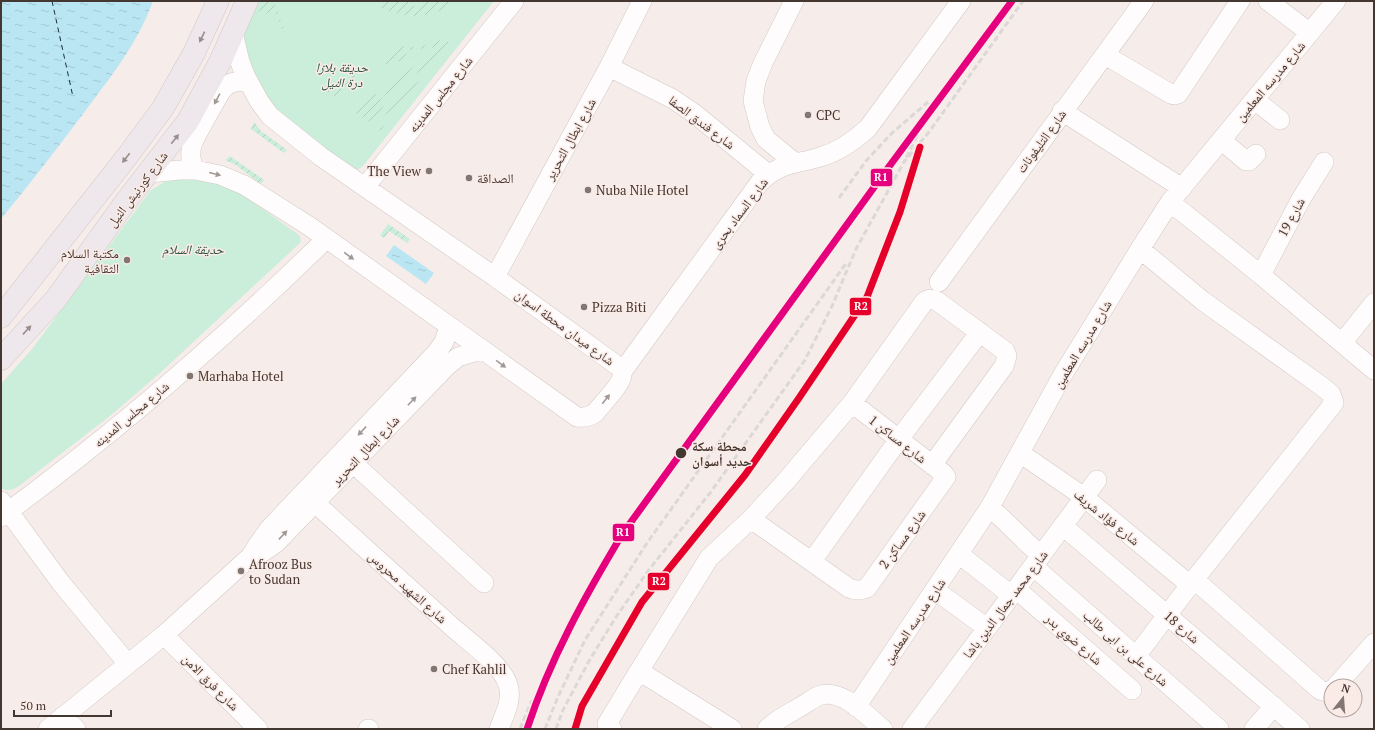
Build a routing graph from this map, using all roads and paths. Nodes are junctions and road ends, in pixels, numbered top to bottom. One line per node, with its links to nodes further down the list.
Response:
1 (218, 1): 31 (main road, one-way to 31)
2 (247, 1): 11 (main road, شارع كورنيش النيل)
3 (514, 1): 26 (street, شارع مجلس المدينه)
4 (642, 1): 14 (street, شارع ابطال التحرير)
5 (794, 1): 21 (street)
6 (961, 1): 21 (street, شارع السماد بحرى)
7 (1144, 1): 13 (street, شارع التليفونات)
8 (1240, 1): 13 (street)
9 (1268, 1): 12 (street)
10 (1336, 1): 12 (street, شارع مدرسه المعلمين)
11 (234, 33): 15 (street, شارع ميدان محطة اسوان); 24 (main road, شارع كورنيش النيل, one-way to 11)
12 (1310, 33): 16 (street, شارع مدرسه المعلمين)
13 (1105, 55): 17 (street, شارع التليفونات)
14 (610, 67): 25 (street, شارع فندق الصفا); 33 (street, شارع ابطال التحرير)
15 (248, 82): 23 (street, one-way to 23); 26 (street, شارع ميدان محطة اسوان)
16 (1258, 95): 18 (street); 19 (street, شارع مدرسه المعلمين)
17 (1062, 111): 27 (street); 34 (street, شارع التليفونات)
18 (1279, 111)
19 (1221, 140): 20 (street); 27 (street, شارع مدرسه المعلمين)
20 (1256, 154)
21 (794, 162): 25 (street, شارع السماد بحرى)
22 (1324, 162): 32 (street, شارع 19)
23 (195, 170): 24 (street, شارع ميدان محطة اسوان); 28 (street, شارع ميدان محطة اسوان, one-way to 28)
24 (149, 172): 30 (main road, شارع كورنيش النيل)
25 (768, 174): 43 (street, شارع السماد بحرى)
26 (365, 187): 33 (street, شارع ميدان محطة اسوان)
27 (1176, 195): 29 (street, شارع مدرسه المعلمين); 32 (street)
28 (326, 239): 37 (street, شارع ميدان محطة اسوان, one-way to 37); 53 (street, شارع مجلس المدينه)
29 (1140, 249): 46 (street, شارع مدرسه المعلمين); 61 (street)
30 (82, 263): 31 (main road); 41 (main road, شارع كورنيش النيل, one-way to 30)
31 (41, 266): 36 (main road)
32 (1261, 274): 39 (street)
33 (495, 277): 43 (street, شارع ميدان محطة اسوان)
34 (938, 282)
35 (1374, 303): 39 (street)
36 (1, 317)
37 (449, 327): 40 (street, شارع ميدان محطة اسوان); 57 (street, شارع ابطال التحرير, one-way to 57)
38 (980, 332): 44 (street); 45 (street); 48 (street, شارع مساكن 2)
39 (1342, 343): 42 (street)
40 (482, 350): 43 (street, شارع ميدان محطة اسوان, one-way to 43); 47 (street, شارع ابطال التحرير, one-way to 40)
41 (1, 359)
42 (1374, 370)
43 (622, 372)
44 (852, 403): 45 (street, شارع مساكن 1); 54 (street)
45 (899, 439): 48 (street, شارع مساكن 1); 58 (street)
46 (1020, 454): 50 (street, شارع فؤاد شريف); 52 (street, شارع مدرسه المعلمين)
47 (353, 463): 51 (street, شارع ابطال التحرير); 60 (street)
48 (938, 469): 58 (street, شارع مساكن 2)
49 (1097, 480): 50 (street, شارع محمد جمال الدين باشا)
50 (1084, 497): 55 (street, شارع محمد جمال الدين باشا); 61 (street, شارع فؤاد شريف)
51 (314, 502): 57 (street, شارع ابطال التحرير, one-way to 51); 80 (street, شارع الشهيد محروس)
52 (990, 507): 56 (street, شارع مدرسه المعلمين); 59 (street, شارع على بن ابى طالب)
53 (3, 510): 69 (street)
54 (751, 519): 58 (street); 70 (street)
55 (1063, 526): 59 (street, شارع محمد جمال الدين باشا); 64 (street, شارع 18)
56 (959, 554): 62 (street, شارع مدرسه المعلمين); 63 (street, شارع ضوي بدر)
57 (252, 556): 66 (street, شارع ابطال التحرير)
58 (812, 561)
59 (1037, 561): 63 (street, شارع محمد جمال الدين باشا); 68 (street, شارع على بن ابى طالب)
60 (484, 583)
61 (1192, 583): 64 (street); 73 (street, شارع فؤاد شريف)
62 (935, 590): 65 (street); 74 (street, شارع مدرسه المعلمين)
63 (1014, 592): 65 (street, شارع محمد جمال الدين باشا); 72 (street, شارع ضوي بدر)
64 (1168, 614): 68 (street); 75 (street, شارع 18)
65 (987, 628): 84 (street, شارع محمد جمال الدين باشا)
66 (164, 635): 69 (street, شارع ابطال التحرير); 79 (street, شارع فرق الامن)
67 (1374, 643): 71 (street)
68 (1136, 656): 85 (street, شارع على بن ابى طالب)
69 (128, 664): 76 (street, شارع ابطال التحرير)
70 (639, 671): 77 (street); 81 (street)
71 (1343, 678)
72 (1132, 690)
73 (1323, 691)
74 (856, 706): 82 (street); 83 (street)
75 (1274, 706): 86 (street); 87 (street, شارع 18)
76 (70, 722): 78 (street, شارع ابطال التحرير)
77 (609, 727)
78 (48, 729)
79 (258, 729)
80 (499, 729)
81 (732, 729)
82 (767, 729)
83 (883, 729)
84 (912, 729)
85 (1219, 729)
86 (1254, 729)
87 (1300, 729)

